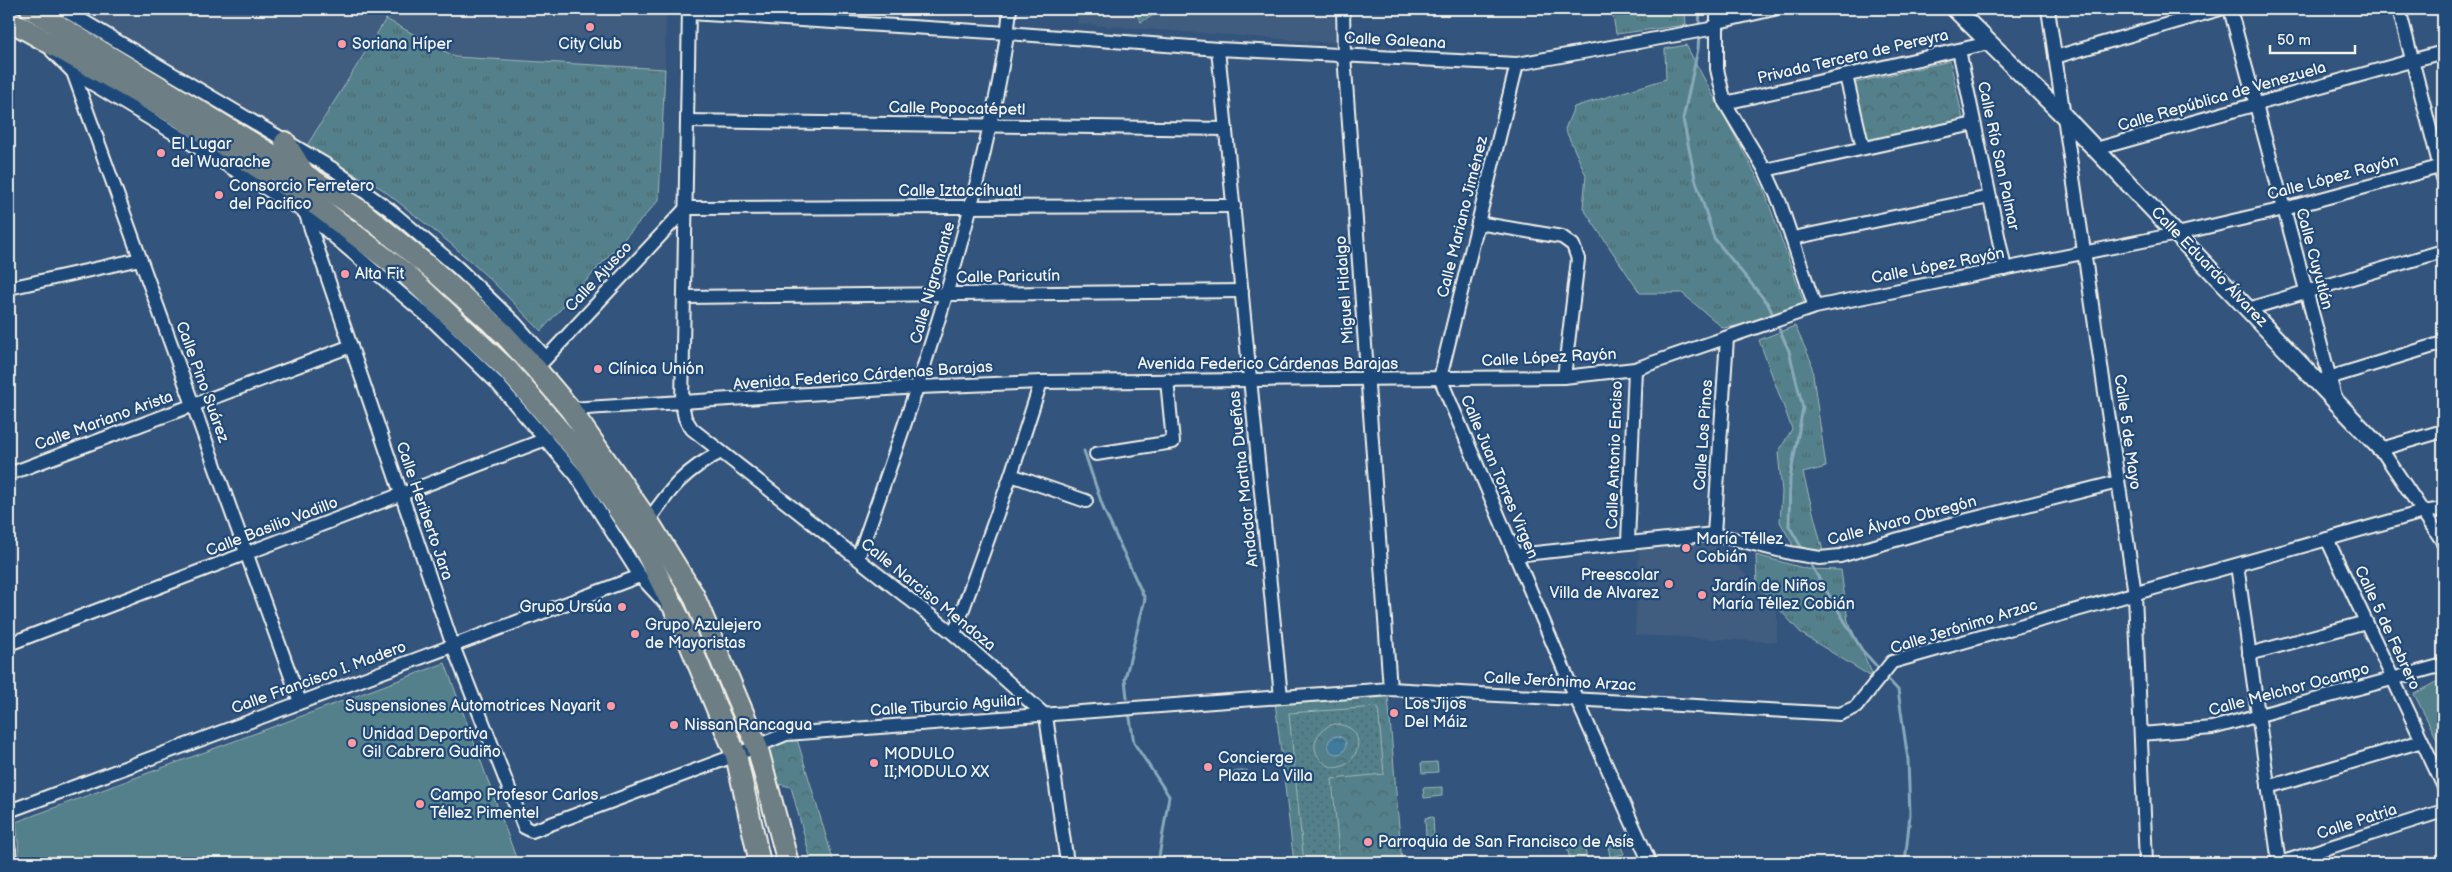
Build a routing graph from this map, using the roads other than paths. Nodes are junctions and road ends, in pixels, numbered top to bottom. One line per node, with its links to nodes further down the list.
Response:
1 (1010, 9): 15 (street, Calle Nigromante)
2 (1343, 9): 21 (street, Miguel Hidalgo)
3 (1717, 9): 14 (street)
4 (1774, 9): 14 (street, Calle Galeana)
5 (1955, 9): 17 (street, Calle Eduardo Álvarez)
6 (2048, 9): 22 (street, Calle 5 de Mayo)
7 (2220, 9): 22 (street)
8 (2230, 9): 28 (street, Calle Cuyutlán)
9 (2399, 9): 23 (street)
10 (64, 10): 11 (main road); 34 (street)
11 (34, 11): 39 (main road)
12 (689, 11): 15 (street, Calle Galeana); 30 (street)
13 (9, 20): 16 (main road)
14 (1714, 25): 24 (street, Calle Galeana); 27 (street)
15 (1008, 33): 18 (street, Calle Galeana); 32 (street, Calle Nigromante)
16 (38, 36): 25 (street); 40 (main road)
17 (1989, 43): 19 (street, Privada Tercera de Pereyra); 29 (street, Calle Eduardo Álvarez)
18 (1218, 49): 21 (street, Calle Galeana); 33 (street, Andador Martha Dueñas)
19 (1959, 50): 26 (street, Privada Tercera de Pereyra); 31 (street, Calle Río San Palmar)
20 (2443, 52): 23 (street, Calle República de Venezuela)
21 (1344, 55): 24 (street, Calle Galeana); 71 (street, Miguel Hidalgo)
22 (2055, 58): 29 (street, Calle 5 de Mayo)
23 (2413, 61): 28 (street, Calle República de Venezuela); 38 (street)
24 (1517, 64): 47 (street, Calle Mariano Jiménez)
25 (73, 72): 46 (street); 52 (street, Calle Pino Suárez)
26 (1846, 76): 27 (street, Privada Tercera de Pereyra); 35 (street)
27 (1725, 103): 37 (street)
28 (2256, 105): 36 (street, Calle República de Venezuela); 45 (street, Calle Cuyutlán)
29 (2064, 116): 36 (street, Calle Eduardo Álvarez); 51 (street, Calle 5 de Mayo)
30 (687, 121): 32 (street, Calle Popocatépetl); 44 (street)
31 (1974, 124): 35 (street); 41 (street, Calle Río San Palmar)
32 (990, 125): 33 (street, Calle Popocatépetl); 43 (street, Calle Nigromante)
33 (1226, 129): 42 (street, Andador Martha Dueñas)
34 (285, 142): 39 (main road); 64 (street)
35 (1863, 148): 37 (street)
36 (2096, 149): 48 (street, Calle Eduardo Álvarez)
37 (1765, 170): 49 (street)
38 (2442, 170): 45 (street, Calle López Rayón)
39 (304, 174): 64 (main road)
40 (299, 194): 46 (street, Calle Heriberto Jara); 100 (main road)
41 (1990, 197): 49 (street); 53 (street, Calle Río San Palmar)
42 (1234, 206): 43 (street, Calle Iztaccíhuatl); 55 (street, Andador Martha Dueñas)
43 (971, 207): 44 (street, Calle Iztaccíhuatl); 57 (street, Calle Nigromante)
44 (686, 208): 58 (street); 64 (street, Calle Ajusco)
45 (2284, 209): 48 (street, Calle López Rayón); 56 (street, Calle Cuyutlán)
46 (306, 213): 63 (street, Calle Heriberto Jara); 78 (street)
47 (1478, 223): 66 (street); 67 (street, Calle Mariano Jiménez)
48 (2177, 234): 51 (street, Calle López Rayón); 60 (street, Calle Eduardo Álvarez)
49 (1793, 238): 59 (street)
50 (2443, 251): 56 (street)
51 (2084, 253): 53 (street, Calle López Rayón); 84 (street, Calle 5 de Mayo)
52 (140, 259): 54 (street); 75 (street, Calle Pino Suárez)
53 (2005, 269): 59 (street, Calle López Rayón)
54 (9, 288)
55 (1242, 291): 57 (street, Calle Paricutín); 70 (street, Andador Martha Dueñas)
56 (2307, 292): 60 (street); 68 (street, Calle Cuyutlán)
57 (948, 294): 58 (street, Calle Paricutín); 73 (street, Calle Nigromante)
58 (684, 297): 74 (street)
59 (1815, 307): 61 (street, Calle López Rayón)
60 (2248, 309): 68 (street, Calle Eduardo Álvarez)
61 (1727, 338): 65 (street, Calle López Rayón); 90 (street, Calle Los Pinos)
62 (2443, 343): 68 (street)
63 (351, 346): 75 (street, Calle Mariano Arista); 85 (street, Calle Heriberto Jara)
64 (541, 363): 76 (main road)
65 (1635, 369): 66 (street, Calle López Rayón); 92 (street, Calle Antonio Enciso)
66 (1564, 377): 67 (street, Calle López Rayón)
67 (1440, 378): 71 (street, Avenida Federico Cárdenas Barajas); 95 (street, Calle Juan Torres Virgen)
68 (2323, 379): 79 (street, Calle Eduardo Álvarez)
69 (1166, 380): 70 (street, Avenida Federico Cárdenas Barajas); 72 (street, Avenida Federico Cárdenas Barajas); 81 (street)
70 (1250, 380): 71 (street, Avenida Federico Cárdenas Barajas); 109 (street, Andador Martha Dueñas)
71 (1368, 380): 108 (street, Miguel Hidalgo)
72 (1041, 382): 73 (street, Avenida Federico Cárdenas Barajas); 83 (street)
73 (919, 387): 74 (street, Avenida Federico Cárdenas Barajas); 96 (street, Calle Nigromante)
74 (682, 404): 76 (street, Avenida Federico Cárdenas Barajas); 80 (street, Calle Narciso Mendoza)
75 (193, 405): 82 (street, Calle Mariano Arista); 94 (street, Calle Pino Suárez)
76 (570, 410): 89 (main road)
77 (2443, 431): 79 (street)
78 (546, 439): 85 (street, Calle Basilio Vadillo); 98 (street)
79 (2382, 449): 88 (street, Calle Eduardo Álvarez)
80 (721, 452): 89 (street); 96 (street, Calle Narciso Mendoza)
81 (1096, 454)
82 (9, 474)
83 (1011, 475): 86 (street); 102 (street)
84 (2118, 482): 90 (street, Calle Álvaro Obregón); 99 (street, Calle 5 de Mayo)
85 (402, 494): 94 (street, Calle Basilio Vadillo); 104 (street, Calle Heriberto Jara)
86 (1086, 502)
87 (2443, 509): 88 (street, Calle Jerónimo Arzac)
88 (2423, 512): 91 (street, Calle Jerónimo Arzac); 93 (street, Calle Eduardo Álvarez)
89 (648, 521): 116 (main road)
90 (1714, 534): 92 (street, Calle Álvaro Obregón)
91 (2327, 539): 97 (street, Calle Jerónimo Arzac); 101 (street, Calle 5 de Febrero)
92 (1628, 542): 95 (street, Calle Álvaro Obregón)
93 (2443, 542)
94 (246, 554): 103 (street, Calle Basilio Vadillo); 111 (street, Calle Pino Suárez)
95 (1514, 555): 110 (street, Calle Juan Torres Virgen)
96 (858, 558): 102 (street, Calle Narciso Mendoza)
97 (2237, 565): 99 (street, Calle Jerónimo Arzac); 105 (street)
98 (640, 576): 100 (street); 104 (street, Calle Francisco I. Madero)
99 (2135, 594): 110 (street, Calle Jerónimo Arzac); 114 (street, Calle 5 de Mayo)
100 (680, 620): 117 (main road)
101 (2366, 622): 105 (street); 107 (street, Calle 5 de Febrero)
102 (954, 634): 112 (street, Calle Narciso Mendoza)
103 (9, 644)
104 (453, 646): 111 (street, Calle Francisco I. Madero); 122 (street, Calle Heriberto Jara)
105 (2249, 654): 113 (street)
106 (2443, 665): 107 (street, Calle Melchor Ocampo)
107 (2393, 679): 113 (street, Calle Melchor Ocampo); 115 (street, Calle 5 de Febrero)
108 (1385, 689): 109 (street, Calle Tiburcio Aguilar); 110 (street, Calle Jerónimo Arzac)
109 (1281, 697): 112 (street, Calle Tiburcio Aguilar)
110 (1576, 698): 128 (street, Calle Juan Torres Virgen)
111 (300, 702): 120 (street, Calle Francisco I. Madero)
112 (1046, 716): 116 (street, Calle Tiburcio Aguilar); 127 (street)
113 (2258, 716): 114 (street, Calle Melchor Ocampo); 119 (street)
114 (2141, 734): 129 (street, Calle 5 de Mayo)
115 (2422, 741): 118 (street, Calle 5 de Febrero); 119 (street)
116 (757, 746): 117 (street, Calle Tiburcio Aguilar); 126 (main road)
117 (736, 755): 122 (street, Calle Tiburcio Aguilar); 125 (main road)
118 (2443, 785)
119 (2268, 787): 130 (street)
120 (9, 811)
121 (2443, 811): 130 (street, Calle Patria)
122 (532, 831)
123 (9, 849): 124 (street)
124 (10, 863)
125 (760, 863)
126 (788, 863)
127 (1067, 863)
128 (1650, 863)
129 (2146, 863)
130 (2280, 863)

